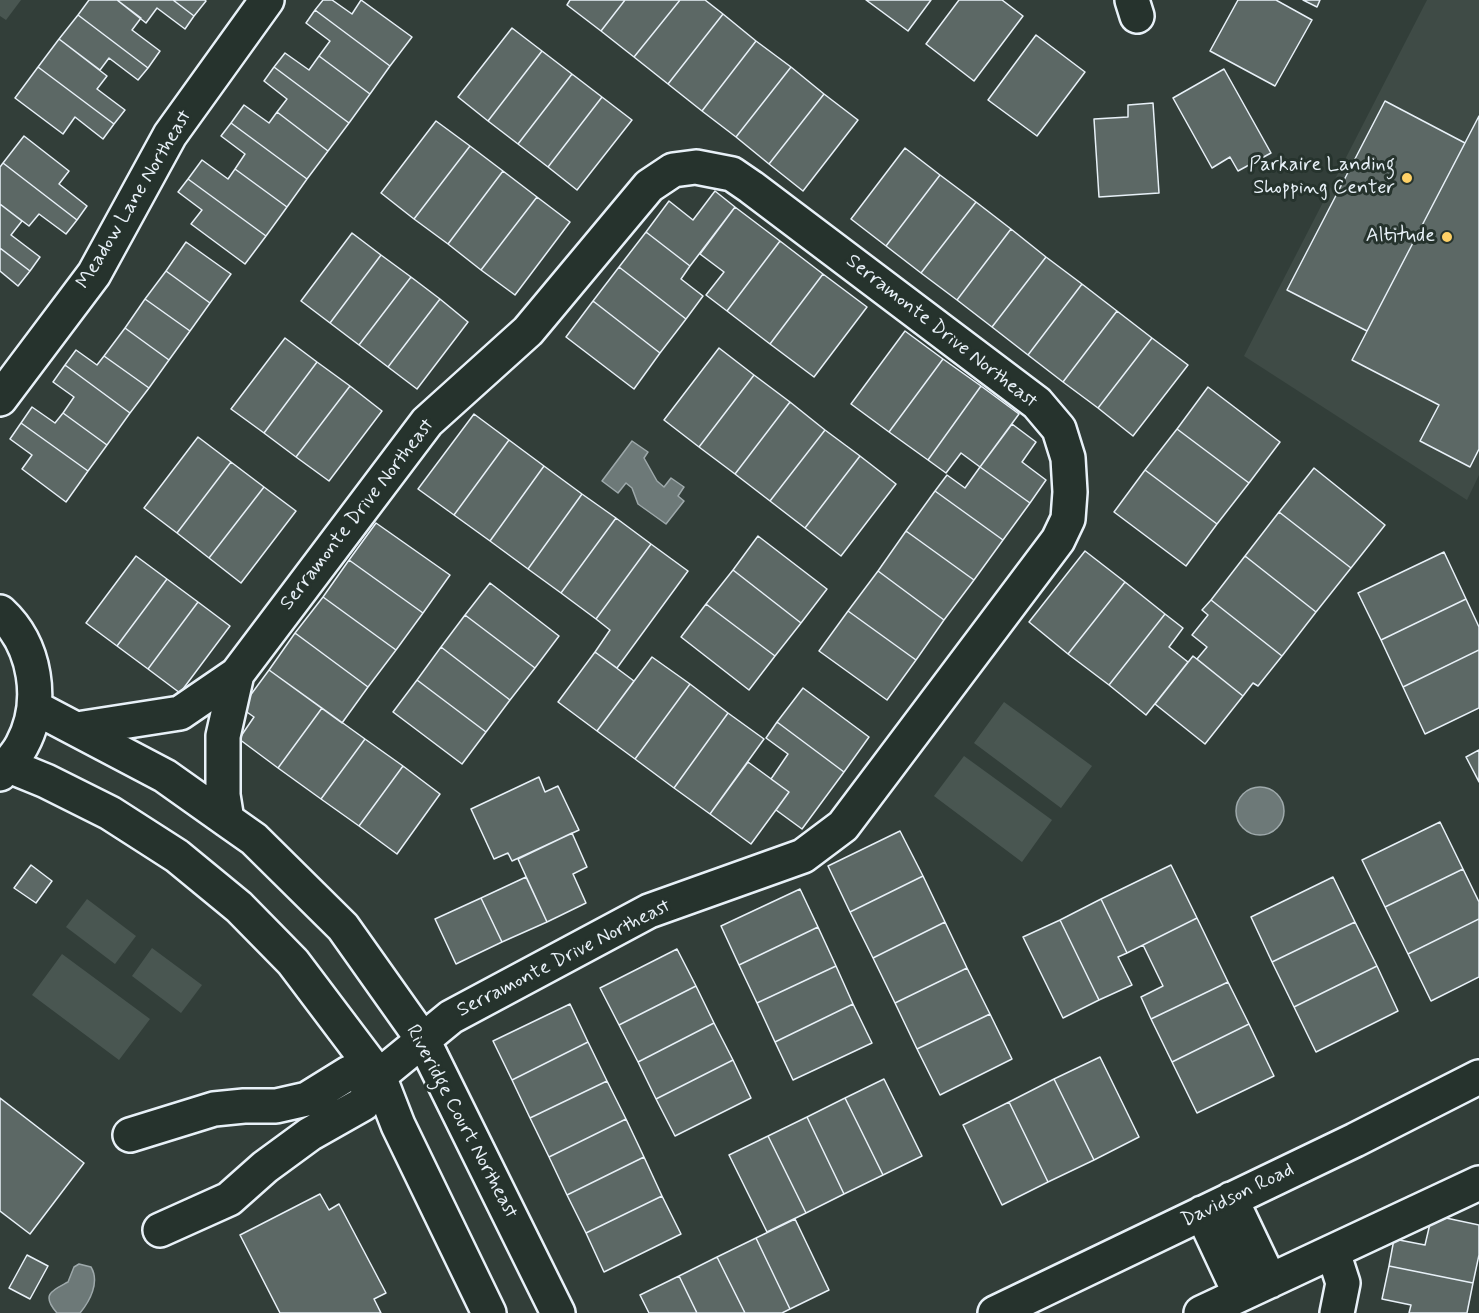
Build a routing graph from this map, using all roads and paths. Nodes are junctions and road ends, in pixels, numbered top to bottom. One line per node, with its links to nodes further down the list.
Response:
1 (267, 0): 2 (street, Meadow Lane Northeast)
2 (0, 399)
3 (0, 612): 5 (street)
4 (237, 674): 6 (street, Serramonte Drive Northeast); 8 (street, Serramonte Drive Northeast); 9 (street, Serramonte Drive Northeast)
5 (34, 707): 6 (street, Riveridge Court Northeast); 7 (street)
6 (77, 729): 8 (street, Riveridge Court Northeast)
7 (3, 770): 10 (street)
8 (227, 820): 9 (street, Riveridge Court Northeast)
9 (423, 1040): 10 (street, Serramonte Drive Northeast); 21 (street, Riveridge Court Northeast)
10 (379, 1076): 12 (street); 16 (street); 20 (street)
11 (1479, 1077): 14 (street, Davidson Road)
12 (130, 1135)
13 (1479, 1183): 17 (street)
14 (1231, 1198): 15 (street, Davidson Road); 18 (street)
15 (1202, 1213): 19 (street); 22 (street, Davidson Road)
16 (160, 1230)
17 (1333, 1252): 18 (street); 24 (street)
18 (1270, 1281): 19 (street)
19 (1240, 1294): 23 (street)
20 (489, 1313)
21 (558, 1313)
22 (995, 1313)
23 (1201, 1313)
24 (1337, 1313)

